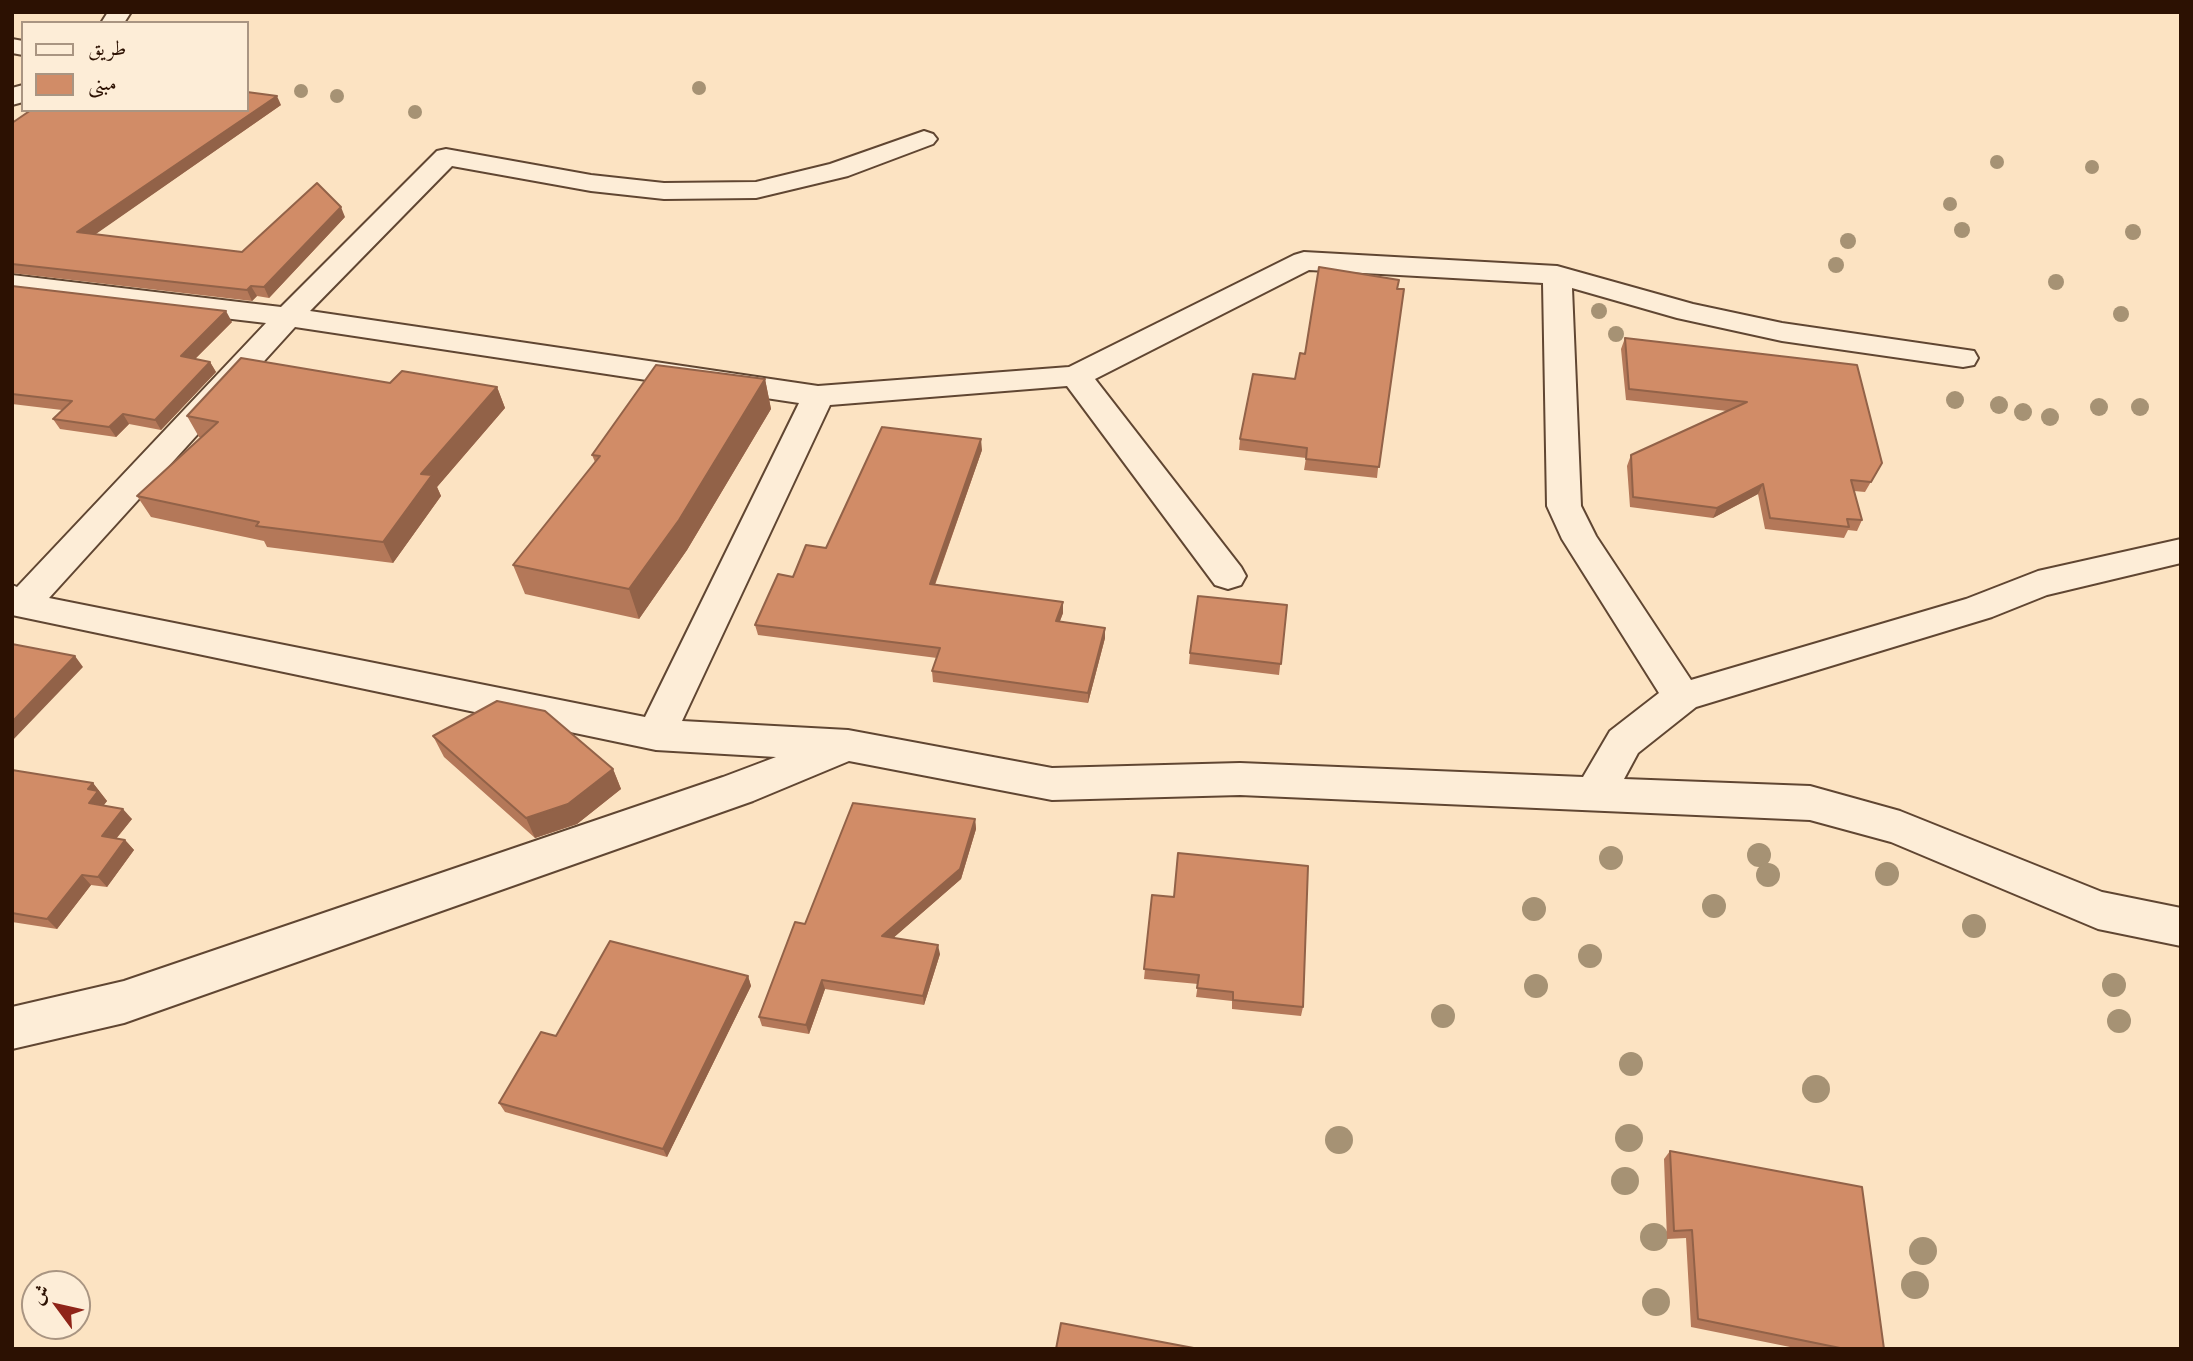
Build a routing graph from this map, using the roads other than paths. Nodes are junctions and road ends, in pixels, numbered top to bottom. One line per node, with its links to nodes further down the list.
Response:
1 (925, 139): 4 (street)
2 (1558, 275): 5 (street); 6 (street); 11 (street)
3 (12, 284): 4 (street)
4 (288, 317): 7 (street); 10 (street)
5 (1963, 358)
6 (1076, 376): 7 (street); 9 (street)
7 (818, 397): 12 (street)
8 (2181, 551): 11 (street)
9 (1228, 576)
10 (17, 602): 12 (street)
11 (1682, 696): 14 (street)
12 (656, 735): 13 (street)
13 (848, 745): 14 (street); 16 (street)
14 (1595, 793): 15 (street)
15 (2181, 927)
16 (12, 1028)

